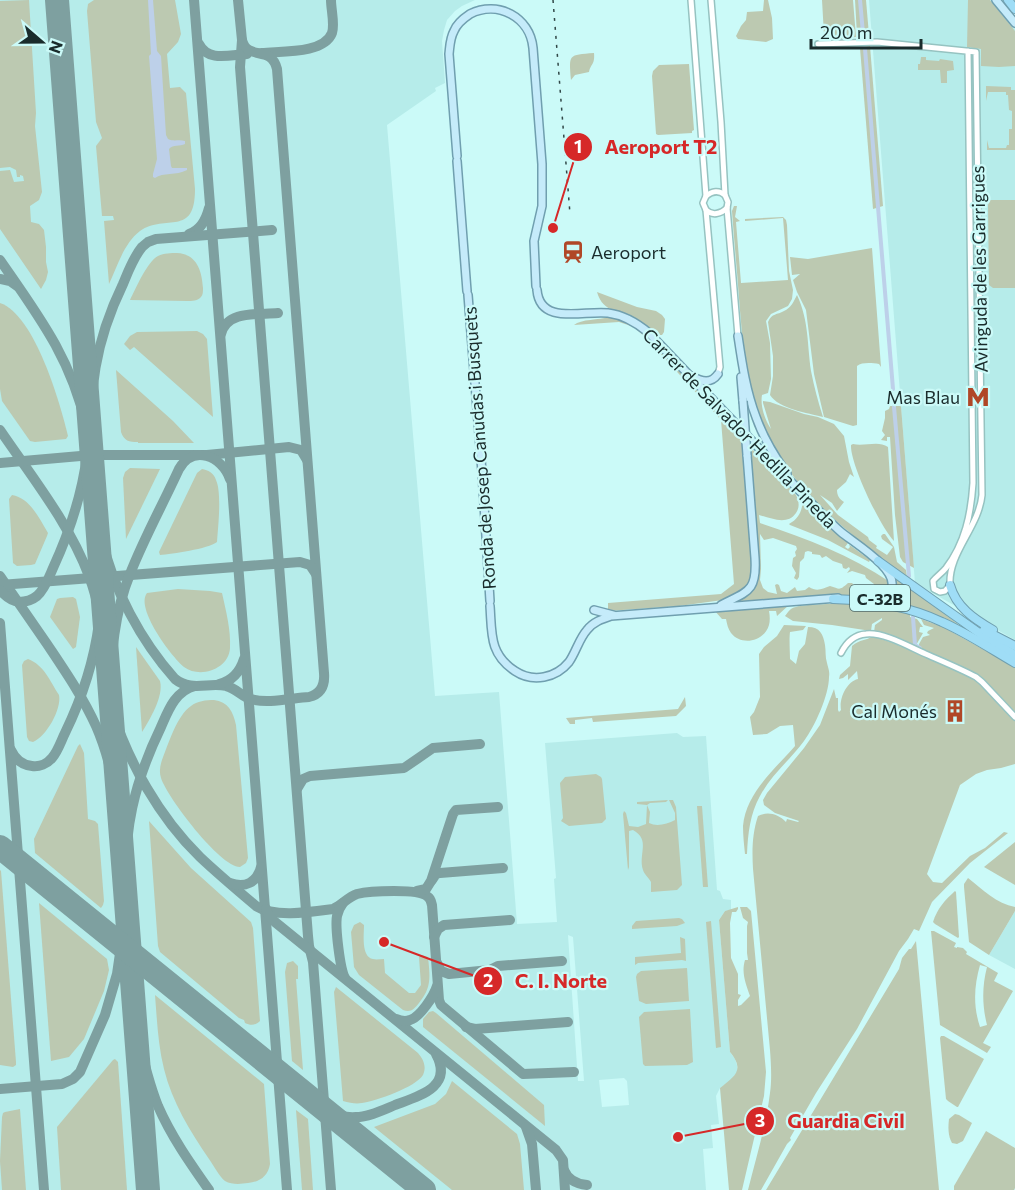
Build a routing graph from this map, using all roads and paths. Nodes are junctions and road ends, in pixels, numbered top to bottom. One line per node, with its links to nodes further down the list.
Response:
1 (691, 0): 11 (street)
2 (711, 0): 10 (street)
3 (996, 0): 6 (main road)
4 (1008, 0): 5 (highway)
5 (1015, 9)
6 (1015, 24)
7 (818, 44): 9 (street)
8 (450, 46): 15 (main road, Ronda de Josep Canudas i Busquets); 17 (main road, Carrer de Salvador Hedilla Pineda)
9 (968, 51): 21 (street, Avinguda de les Garrigues); 21 (street, Avinguda de les Garrigues)
10 (725, 195): 11 (street); 12 (street)
11 (706, 196): 13 (street)
12 (727, 208): 13 (street); 16 (street)
13 (706, 210): 18 (street)
14 (470, 246): 15 (main road)
15 (465, 260): 26 (main road, Ronda de Josep Canudas i Busquets)
16 (738, 336): 19 (main road); 24 (main road, bridge)
17 (687, 373): 18 (main road); 19 (main road, Carrer de Salvador Hedilla Pineda)
18 (718, 374)
19 (803, 495): 20 (main road, Carrer de Salvador Hedilla Pineda / C-32B)
20 (878, 561): 22 (main road, C-32B); 23 (highway, C-32B)
21 (950, 585): 27 (highway)
22 (833, 599): 24 (main road, Ronda de Josep Canudas i Busquets); 29 (highway, C-32B)
23 (936, 602): 27 (highway); 27 (highway, C-32B)
24 (719, 606): 26 (main road, Ronda de Josep Canudas i Busquets)
25 (594, 610): 26 (main road)
26 (615, 615)
27 (1014, 649)
28 (841, 653): 30 (street)
29 (1015, 663)
30 (1015, 717)

